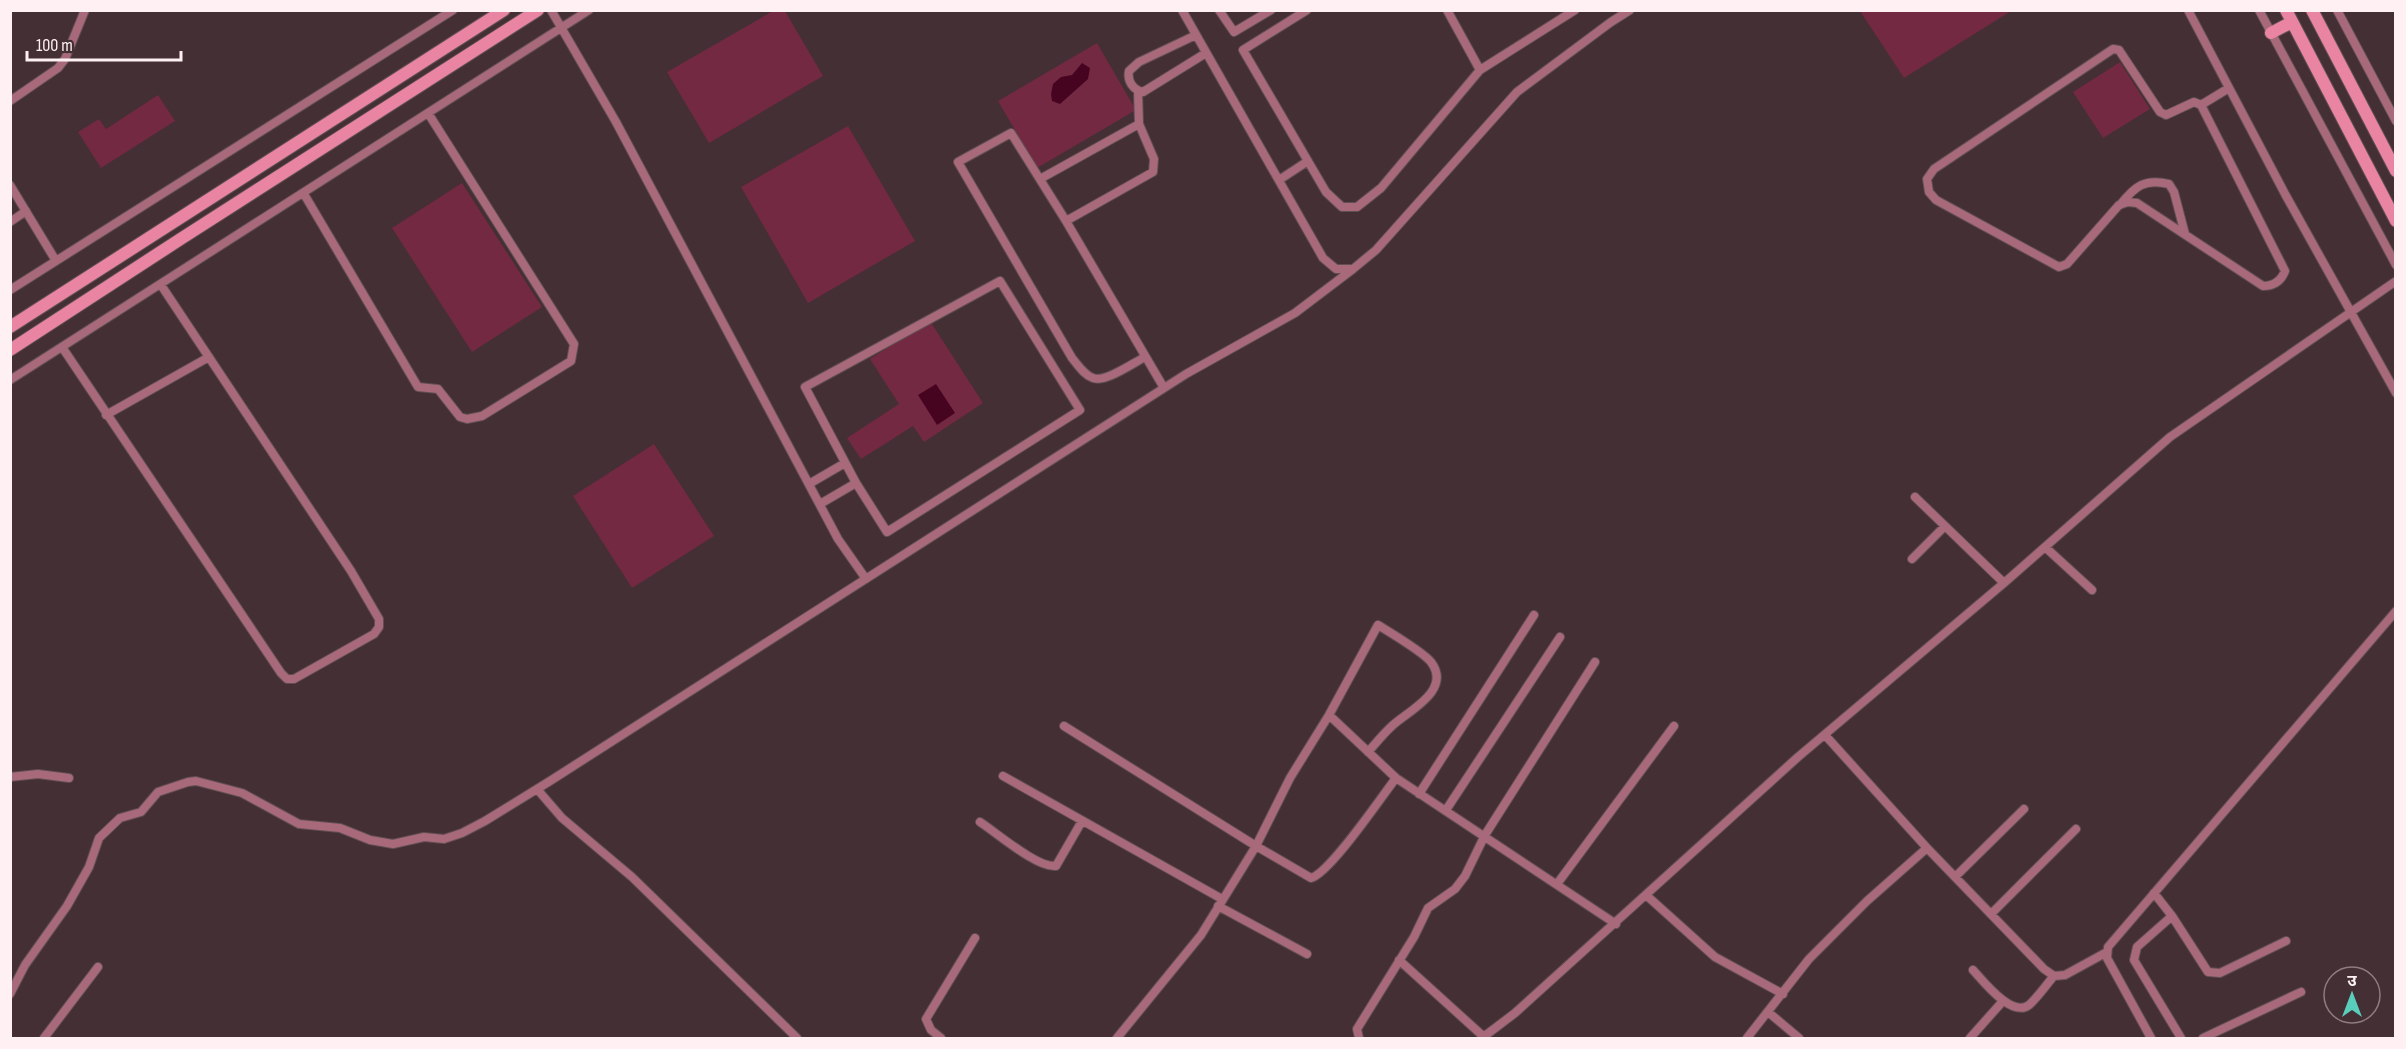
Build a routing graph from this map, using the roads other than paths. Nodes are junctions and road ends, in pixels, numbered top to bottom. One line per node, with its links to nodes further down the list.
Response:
1 (85, 10): 27 (street)
2 (453, 10): 44 (street)
3 (504, 10): 51 (street)
4 (538, 10): 53 (street)
5 (551, 10): 20 (street)
6 (589, 10): 20 (street)
7 (1182, 10): 22 (street)
8 (1219, 10): 9 (street)
9 (1271, 10)
10 (1307, 10): 32 (street)
11 (1447, 10): 24 (street)
12 (1575, 10): 24 (street)
13 (1630, 10): 46 (street)
14 (2187, 10): 25 (street)
15 (2259, 10): 21 (street)
16 (2286, 10): 19 (street)
17 (2313, 10): 33 (street)
18 (2337, 10): 30 (street)
19 (2292, 22): 21 (street); 41 (street)
20 (561, 29): 29 (street); 62 (street)
21 (2271, 33): 45 (street)
22 (1196, 35): 23 (street); 26 (street)
23 (1206, 53): 26 (street); 35 (street)
24 (1480, 70): 32 (street)
25 (2229, 88): 28 (street); 50 (street)
26 (1138, 91): 31 (street)
27 (10, 101)
28 (2201, 105): 38 (street); 43 (street)
29 (428, 114): 37 (street); 37 (street)
30 (2396, 121)
31 (1139, 124): 34 (street); 40 (street)
32 (1308, 161): 35 (street)
33 (2396, 171)
34 (1040, 179): 40 (street); 55 (street)
35 (1279, 180): 46 (street)
36 (10, 185): 39 (street)
37 (304, 194): 48 (street)
38 (2120, 205): 43 (street); 43 (street)
39 (26, 211): 42 (street); 44 (street)
40 (1066, 221): 55 (street)
41 (2396, 221)
42 (10, 222)
43 (2185, 234)
44 (56, 261): 49 (street)
45 (2396, 265)
46 (1353, 269): 57 (street)
47 (2396, 281): 50 (street)
48 (161, 285): 52 (street); 54 (street)
49 (10, 290)
50 (2352, 311): 58 (street); 66 (street)
51 (10, 327)
52 (62, 347): 56 (street); 59 (street)
53 (10, 350)
54 (209, 357): 59 (street); 59 (street)
55 (1145, 357): 57 (street)
56 (10, 380)
57 (1164, 388): 68 (street)
58 (2396, 393)
59 (106, 415)
60 (845, 463): 61 (street); 61 (street); 62 (street)
61 (856, 483): 64 (street)
62 (809, 484): 64 (street)
63 (1916, 497): 65 (street)
64 (819, 504): 68 (street)
65 (1945, 526): 67 (street); 69 (street)
66 (2045, 547): 69 (street); 70 (street)
67 (1912, 559)
68 (866, 579): 84 (street)
69 (2004, 583): 78 (street)
70 (2092, 590)
71 (2396, 611): 96 (street)
72 (1534, 615): 85 (street)
73 (1560, 637): 87 (street)
74 (1595, 662): 91 (street)
75 (1329, 715): 79 (street); 79 (street); 92 (street)
76 (1064, 726): 92 (street)
77 (1674, 726): 95 (street)
78 (1825, 735): 93 (street); 97 (street)
79 (1368, 752): 83 (street)
80 (1003, 776): 88 (street)
81 (10, 777): 82 (street)
82 (69, 778)
83 (1396, 778): 85 (street); 92 (street)
84 (537, 789): 111 (street); 116 (street)
85 (1419, 794): 87 (street)
86 (2024, 809): 94 (street)
87 (1446, 810): 91 (street)
88 (1082, 821): 89 (street); 98 (street)
89 (980, 822)
90 (2076, 829): 99 (street)
91 (1485, 835): 95 (street); 106 (street)
92 (1257, 846): 98 (street)
93 (1927, 848): 94 (street); 112 (street)
94 (1955, 877): 99 (street)
95 (1557, 884): 101 (street)
96 (2154, 893): 100 (street); 104 (street)
97 (1646, 895): 101 (street); 112 (street)
98 (1220, 903): 105 (street); 118 (street)
99 (1990, 914): 109 (street)
100 (2172, 916): 103 (street); 125 (street)
101 (1616, 924): 120 (street)
102 (975, 938): 117 (street)
103 (2286, 941)
104 (2107, 952): 109 (street); 124 (street)
105 (1306, 954)
106 (1399, 960): 119 (street); 120 (street)
107 (98, 967): 115 (street)
108 (1973, 970): 113 (street)
109 (2054, 976): 113 (street)
110 (2301, 992): 126 (street)
111 (10, 994)
112 (1783, 994): 114 (street)
113 (2003, 1000): 123 (street)
114 (1768, 1012): 121 (street); 122 (street)
115 (44, 1038)
116 (796, 1038)
117 (941, 1038)
118 (1117, 1038)
119 (1359, 1038)
120 (1483, 1038)
121 (1747, 1038)
122 (1800, 1038)
123 (1970, 1038)
124 (2151, 1038)
125 (2181, 1038)
126 (2203, 1038)

